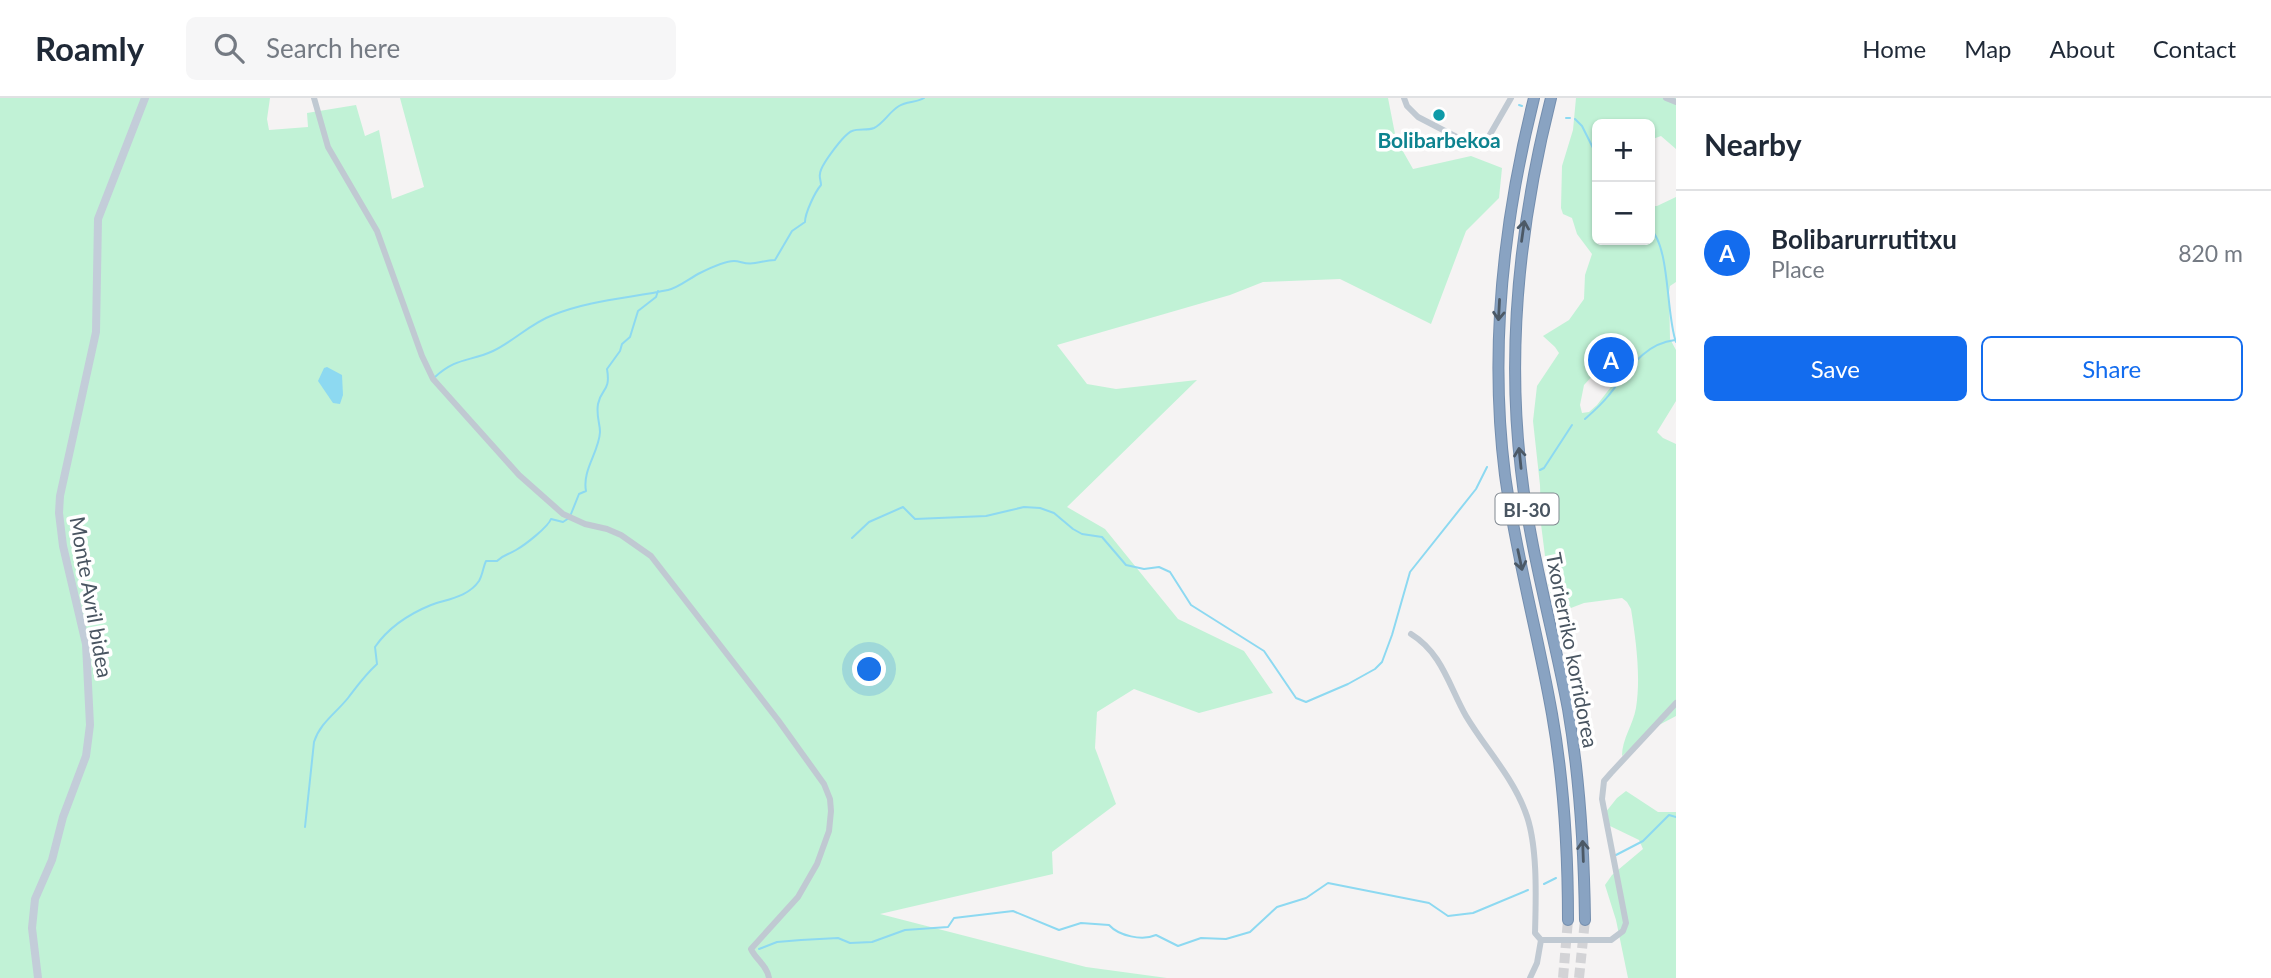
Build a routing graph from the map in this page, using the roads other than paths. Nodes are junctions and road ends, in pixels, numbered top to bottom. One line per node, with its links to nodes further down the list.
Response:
1 (145, 98): 14 (street, Monte Avril bidea)
2 (314, 98): 15 (street)
3 (1404, 98): 4 (street)
4 (1511, 98)
5 (1534, 98): 11 (highway, Txorierriko korridorea / BI-30, one-way to 11)
6 (1551, 98): 12 (highway, Txorierriko korridorea / BI-30, one-way to 6)
7 (1666, 98): 8 (street)
8 (1676, 102)
9 (1410, 634): 13 (street)
10 (1676, 703): 13 (street)
11 (1568, 920)
12 (1585, 920)
13 (1541, 940): 16 (street)
14 (38, 978)
15 (769, 978)
16 (1530, 978)

